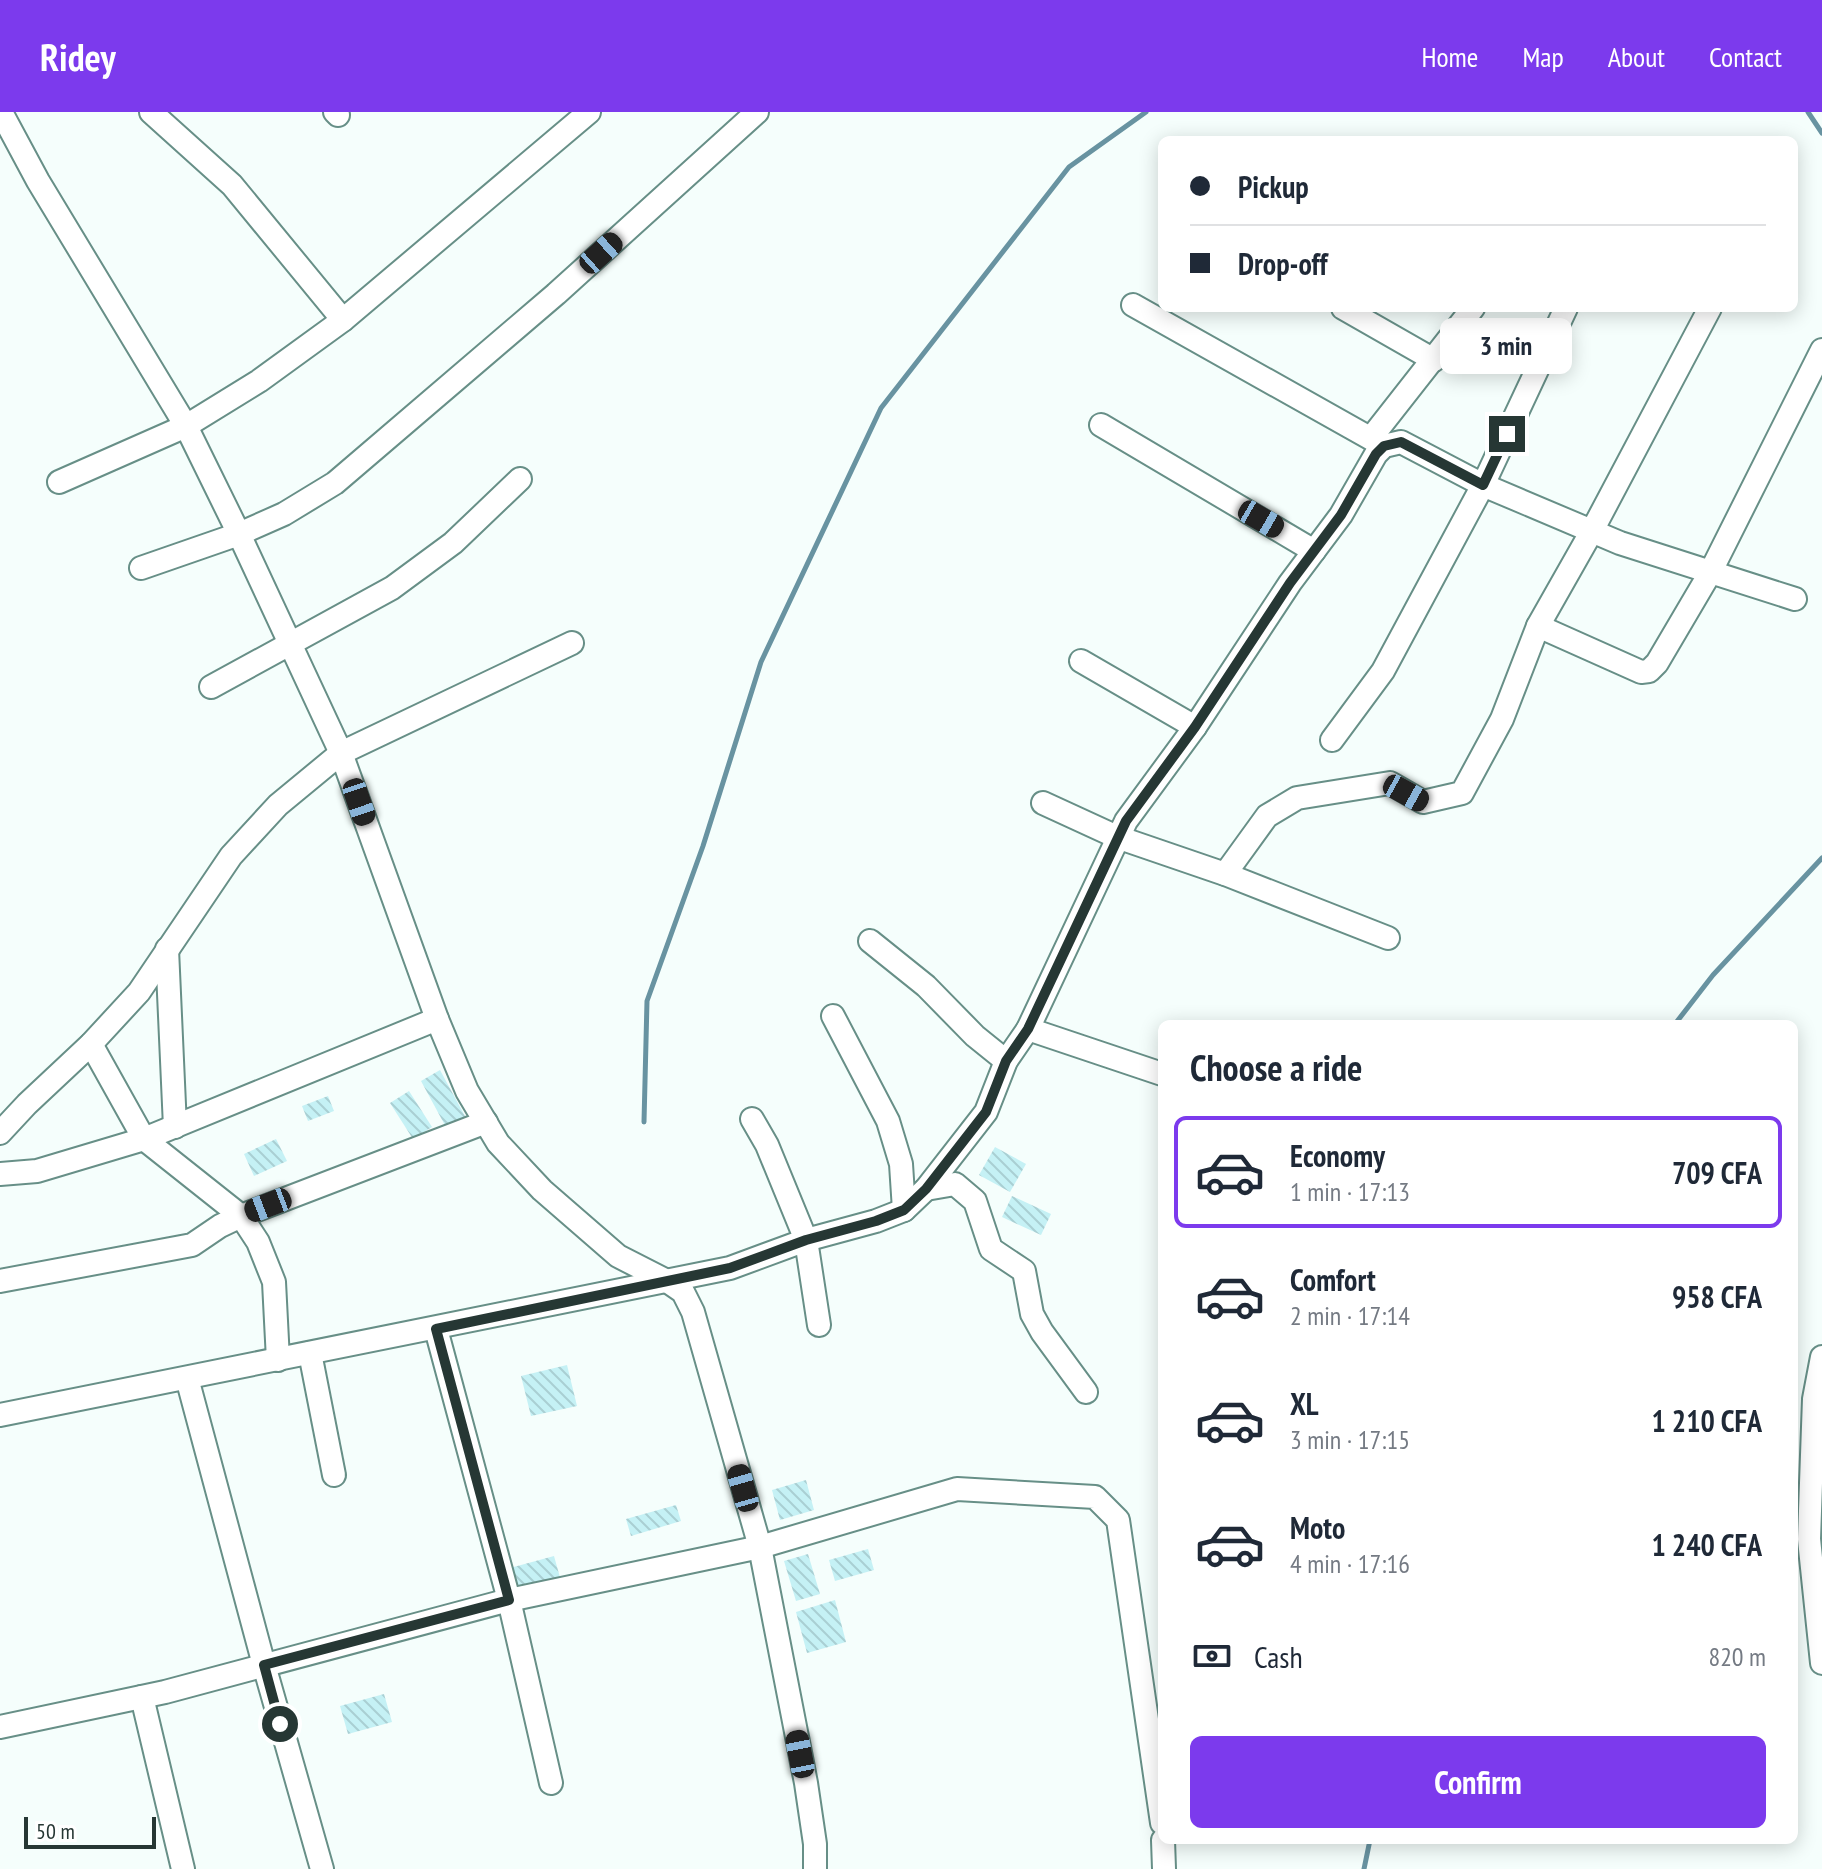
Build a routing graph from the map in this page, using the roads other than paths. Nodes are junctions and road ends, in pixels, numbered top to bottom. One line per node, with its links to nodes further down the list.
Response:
1 (1, 112): 14 (street)
2 (151, 112): 10 (street)
3 (589, 112): 10 (street)
4 (757, 112): 20 (street)
5 (1133, 305): 15 (street)
6 (1350, 312): 12 (street)
7 (1470, 312): 12 (street)
8 (1564, 312): 18 (street)
9 (1708, 312): 19 (street)
10 (343, 320): 14 (street)
11 (1822, 350): 23 (street)
12 (1434, 360): 15 (street)
13 (1101, 425): 21 (street)
14 (186, 426): 17 (street); 20 (street)
15 (1378, 442): 18 (street); 21 (street)
16 (520, 479): 26 (street)
17 (59, 482)
18 (1483, 485): 19 (street); 31 (street)
19 (1593, 529): 23 (street); 25 (street)
20 (239, 534): 22 (street); 26 (street)
21 (1314, 551): 30 (street)
22 (141, 568)
23 (1710, 573): 24 (street); 25 (street)
24 (1795, 599)
25 (1538, 626): 35 (street)
26 (290, 642): 29 (street); 32 (street)
27 (572, 643): 32 (street)
28 (1081, 661): 30 (street)
29 (211, 687)
30 (1195, 727): 34 (street)
31 (1332, 740)
32 (341, 753): 38 (street); 40 (street)
33 (1043, 803): 34 (street)
34 (1117, 837): 35 (street); 41 (street)
35 (1225, 874): 36 (street)
36 (1388, 938)
37 (870, 941): 43 (street)
38 (167, 949): 42 (street); 47 (street)
39 (833, 1016): 52 (street)
40 (437, 1019): 46 (street); 47 (street)
41 (1028, 1029): 43 (street); 44 (street)
42 (91, 1044): 48 (street); 49 (street)
43 (1006, 1061): 51 (street)
44 (1158, 1073)
45 (752, 1119): 54 (street)
46 (486, 1122): 53 (street); 56 (street)
47 (175, 1127): 49 (street)
48 (0, 1133)
49 (144, 1139): 50 (street); 53 (street)
50 (0, 1174)
51 (926, 1189): 52 (street); 63 (street)
52 (904, 1210): 54 (street)
53 (241, 1216): 55 (street); 61 (street)
54 (806, 1240): 56 (street); 57 (street)
55 (0, 1281)
56 (667, 1281): 58 (street); 66 (street)
57 (819, 1325)
58 (436, 1329): 59 (street); 67 (street)
59 (310, 1353): 61 (street); 65 (street)
60 (1822, 1357): 68 (street)
61 (278, 1360): 62 (street)
62 (187, 1378): 64 (street); 69 (street)
63 (1086, 1392)
64 (0, 1415)
65 (334, 1475)
66 (760, 1547): 67 (street); 73 (street); 77 (street)
67 (509, 1600): 69 (street); 72 (street)
68 (1822, 1663)
69 (264, 1665): 70 (street); 76 (street)
70 (142, 1697): 71 (street); 75 (street)
71 (0, 1727)
72 (551, 1783)
73 (1158, 1795)
74 (1163, 1844): 78 (street)
75 (183, 1869)
76 (322, 1869)
77 (815, 1869)
78 (1164, 1869)

